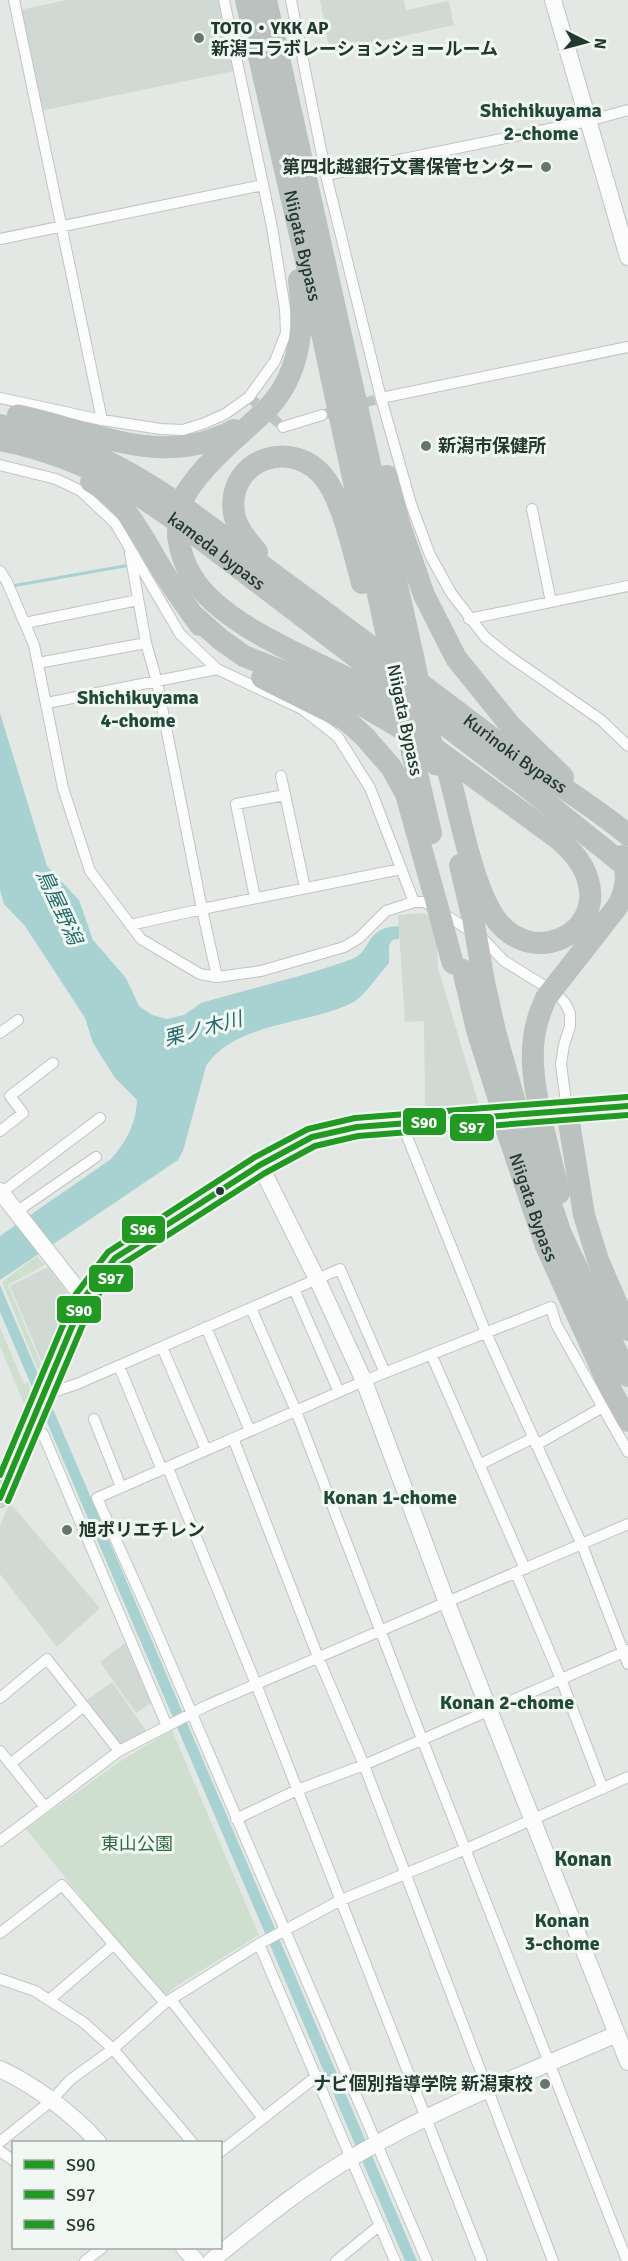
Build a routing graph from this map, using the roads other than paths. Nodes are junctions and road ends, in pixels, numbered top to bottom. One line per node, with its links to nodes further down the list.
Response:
1 (14, 0): 12 (street)
2 (224, 0): 10 (street)
3 (246, 0): 11 (highway, Niigata Bypass)
4 (266, 0): 15 (highway, Niigata Bypass)
5 (291, 0): 9 (street)
6 (553, 0): 8 (street)
7 (628, 110): 8 (street)
8 (588, 121): 9 (street); 14 (street)
9 (326, 175): 18 (street)
10 (263, 185): 12 (street); 21 (street)
11 (290, 193): 22 (highway); 38 (highway, Niigata Bypass)
12 (62, 227): 13 (street); 21 (street)
13 (0, 239)
14 (628, 257)
15 (326, 265): 41 (highway, Niigata Bypass); 51 (highway)
16 (628, 347): 18 (street)
17 (0, 398): 21 (street)
18 (381, 398): 36 (street)
19 (0, 411): 22 (highway)
20 (322, 415): 24 (street)
21 (102, 420)
22 (254, 420): 52 (highway, bridge)
23 (0, 425): 31 (highway, kameda bypass)
24 (283, 427)
25 (0, 440): 26 (highway, kameda bypass)
26 (55, 456): 35 (highway); 44 (highway, kameda bypass)
27 (0, 465): 29 (street)
28 (532, 509): 34 (street)
29 (129, 544): 33 (street); 42 (street)
30 (0, 571): 37 (street)
31 (278, 578): 38 (highway); 41 (highway, kameda bypass)
32 (627, 589): 34 (street)
33 (138, 600): 37 (street); 39 (street)
34 (551, 602): 36 (street)
35 (192, 614): 48 (highway); 60 (highway)
36 (470, 619): 46 (street)
37 (25, 623): 40 (street)
38 (382, 637): 44 (highway, bridge)
39 (146, 643): 40 (street); 43 (street)
40 (38, 663): 45 (street)
41 (410, 666): 44 (highway, Niigata Bypass, bridge); 47 (highway, Kurinoki Bypass)
42 (217, 669): 43 (street); 55 (street)
43 (158, 682): 45 (street); 59 (street)
44 (414, 700): 48 (highway, bridge); 52 (highway, Kurinoki Bypass); 60 (highway, Niigata Bypass, bridge)
45 (46, 703): 62 (street)
46 (628, 746)
47 (525, 763): 51 (highway, Kurinoki Bypass); 54 (highway)
48 (442, 770): 68 (highway, Niigata Bypass, bridge)
49 (281, 776): 50 (street)
50 (285, 795): 56 (street); 57 (street)
51 (611, 820): 53 (highway, Kurinoki Bypass)
52 (578, 830): 54 (highway, Kurinoki Bypass)
53 (628, 835)
54 (626, 866): 63 (highway)
55 (401, 869): 56 (street); 58 (street)
56 (305, 888): 57 (street)
57 (255, 898): 59 (street)
58 (414, 902): 64 (street); 70 (street)
59 (202, 909): 62 (street); 64 (street)
60 (443, 909): 68 (highway, Niigata Bypass, bridge)
61 (628, 917): 63 (highway)
62 (130, 925): 64 (street)
63 (585, 948): 73 (highway, bridge)
64 (217, 976)
65 (18, 1020): 66 (street)
66 (0, 1033)
67 (52, 1063): 74 (street)
68 (508, 1104): 73 (highway, Niigata Bypass, bridge)
69 (628, 1106): 70 (main road)
70 (567, 1110): 72 (main road); 77 (highway)
71 (99, 1118): 78 (street)
72 (402, 1124): 76 (main road); 87 (street)
73 (525, 1128): 92 (highway, Niigata Bypass); 99 (highway, Niigata Bypass)
74 (0, 1131)
75 (96, 1157): 79 (street)
76 (260, 1165): 80 (street); 82 (main road)
77 (575, 1169): 83 (street); 86 (highway)
78 (1, 1192): 79 (street)
79 (17, 1214): 82 (street)
80 (317, 1279): 81 (street); 91 (street); 93 (street)
81 (294, 1289): 84 (street); 94 (street)
82 (84, 1298): 95 (main road)
83 (625, 1300)
84 (250, 1308): 85 (street); 97 (street)
85 (206, 1327): 88 (street); 101 (street)
86 (628, 1330)
87 (486, 1333): 89 (street); 96 (street); 103 (street)
88 (162, 1347): 90 (street); 104 (street)
89 (431, 1354): 91 (street); 106 (street)
90 (119, 1366): 95 (street); 107 (street)
91 (385, 1372): 93 (street)
92 (628, 1376)
93 (364, 1381): 94 (street); 114 (street)
94 (339, 1392): 97 (street)
95 (44, 1395): 100 (main road)
96 (603, 1407): 103 (street); 105 (street)
97 (296, 1411): 101 (street); 115 (street)
98 (94, 1419): 109 (street)
99 (628, 1421)
100 (31, 1425): 108 (main road); 125 (street)
101 (250, 1431): 102 (street)
102 (233, 1438): 104 (street); 117 (street)
103 (535, 1442): 106 (street); 112 (street)
104 (206, 1450): 107 (street)
105 (628, 1452)
106 (479, 1464): 113 (street)
107 (165, 1469): 109 (street); 120 (street)
108 (4, 1475): 110 (main road)
109 (121, 1487): 124 (street)
110 (0, 1498)
111 (628, 1524): 112 (street)
112 (582, 1545): 113 (street); 116 (street)
113 (521, 1571): 114 (street); 119 (street)
114 (447, 1603): 115 (street); 123 (street)
115 (380, 1630): 117 (street); 126 (street)
116 (626, 1651): 118 (street); 119 (street)
117 (318, 1657): 120 (street); 130 (street)
118 (628, 1664)
119 (561, 1679): 123 (street); 132 (street)
120 (256, 1684): 124 (street); 133 (street)
121 (0, 1698): 122 (street)
122 (84, 1706): 128 (street); 129 (street)
123 (489, 1710): 126 (street); 136 (street)
124 (191, 1714): 125 (street); 135 (street)
125 (167, 1726): 128 (street)
126 (422, 1739): 130 (street); 138 (street)
127 (0, 1751): 129 (street)
128 (119, 1751): 134 (street)
129 (10, 1764): 134 (street)
130 (364, 1765): 133 (street); 139 (street)
131 (628, 1777): 132 (street)
132 (603, 1789): 136 (street)
133 (297, 1790): 135 (street); 140 (street)
134 (45, 1807): 137 (street)
135 (236, 1819): 141 (street)
136 (534, 1819): 138 (street); 148 (street)
137 (0, 1841)
138 (466, 1849): 139 (street); 151 (street)
139 (405, 1873): 140 (street); 154 (street)
140 (341, 1900): 141 (street); 156 (street)
141 (286, 1930): 143 (street); 162 (street)
142 (0, 1933): 144 (street)
143 (259, 1944): 147 (street); 153 (street)
144 (112, 1946): 146 (street); 147 (street)
145 (0, 1979): 146 (street)
146 (49, 2000): 149 (street)
147 (168, 2002): 149 (street); 157 (street)
148 (623, 2032): 150 (street); 151 (street)
149 (113, 2049): 155 (street); 159 (street)
150 (628, 2062)
151 (550, 2063): 154 (street); 174 (street)
152 (0, 2069): 155 (street)
153 (317, 2076): 157 (street); 162 (street)
154 (488, 2090): 156 (street); 173 (street)
155 (51, 2101): 158 (street); 160 (street)
156 (427, 2117): 162 (street); 172 (street)
157 (264, 2118): 161 (street)
158 (97, 2141)
159 (191, 2141)
160 (0, 2142)
161 (222, 2150)
162 (364, 2151): 163 (street); 168 (street); 171 (street)
163 (380, 2225): 169 (street); 170 (street)
164 (97, 2249): 166 (street)
165 (186, 2249): 167 (street)
166 (85, 2261)
167 (196, 2261)
168 (211, 2261)
169 (336, 2261)
170 (395, 2261)
171 (427, 2261)
172 (482, 2261)
173 (553, 2261)
174 (627, 2261)

